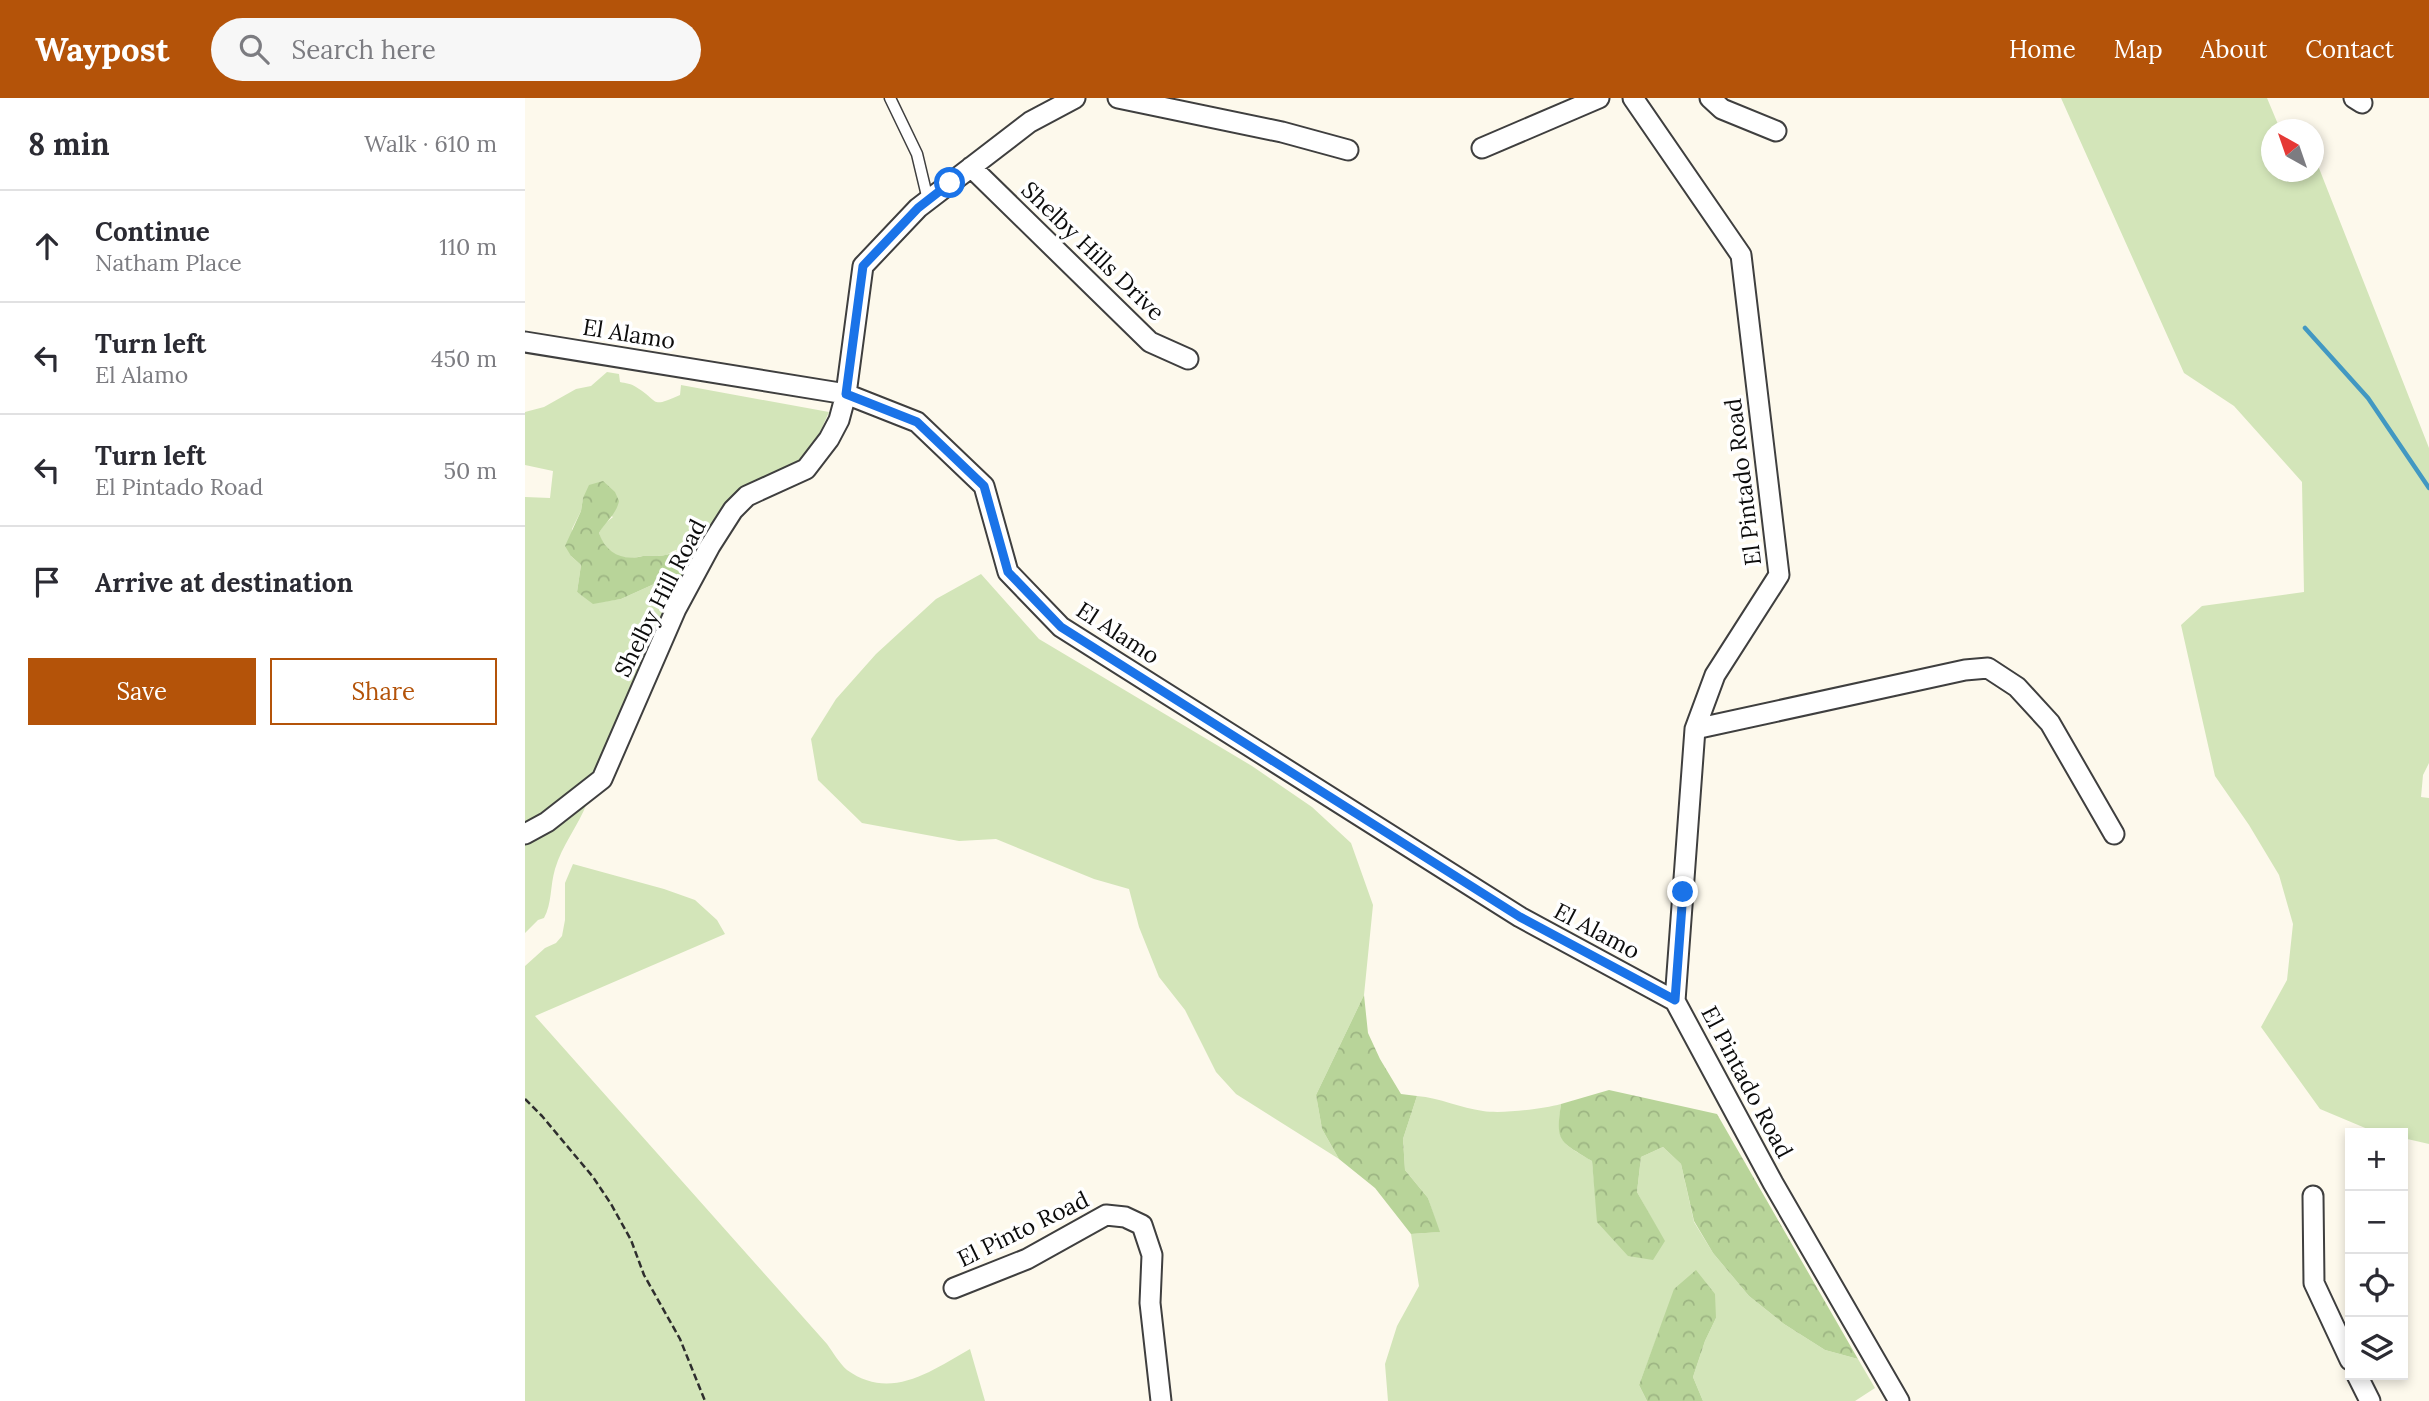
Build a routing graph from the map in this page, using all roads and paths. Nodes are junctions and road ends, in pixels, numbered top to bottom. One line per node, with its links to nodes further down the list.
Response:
1 (890, 98): 11 (lane)
2 (1075, 98): 10 (street, Shelby Hill Road)
3 (1118, 98): 9 (street)
4 (1599, 98): 8 (street)
5 (1633, 98): 15 (street, El Pintado Road)
6 (1710, 98): 7 (street)
7 (1776, 131)
8 (1482, 148)
9 (1348, 150)
10 (971, 167): 11 (street, Shelby Hill Road); 13 (street, Shelby Hills Drive)
11 (928, 200): 14 (street, Shelby Hill Road)
12 (525, 342): 14 (street, El Alamo)
13 (1188, 359)
14 (846, 394): 16 (street, Shelby Hill Road); 18 (street, El Alamo)
15 (1695, 729): 17 (street); 18 (street, El Pintado Road)
16 (525, 834)
17 (2114, 834)
18 (1675, 1000): 24 (street, El Pintado Road)
19 (525, 1099): 25 (path)
20 (2313, 1196): 22 (street)
21 (954, 1288): 26 (street, El Pinto Road)
22 (2345, 1349)
23 (2360, 1380): 27 (street)
24 (1896, 1400)
25 (705, 1401)
26 (1161, 1401)
27 (2370, 1401)

